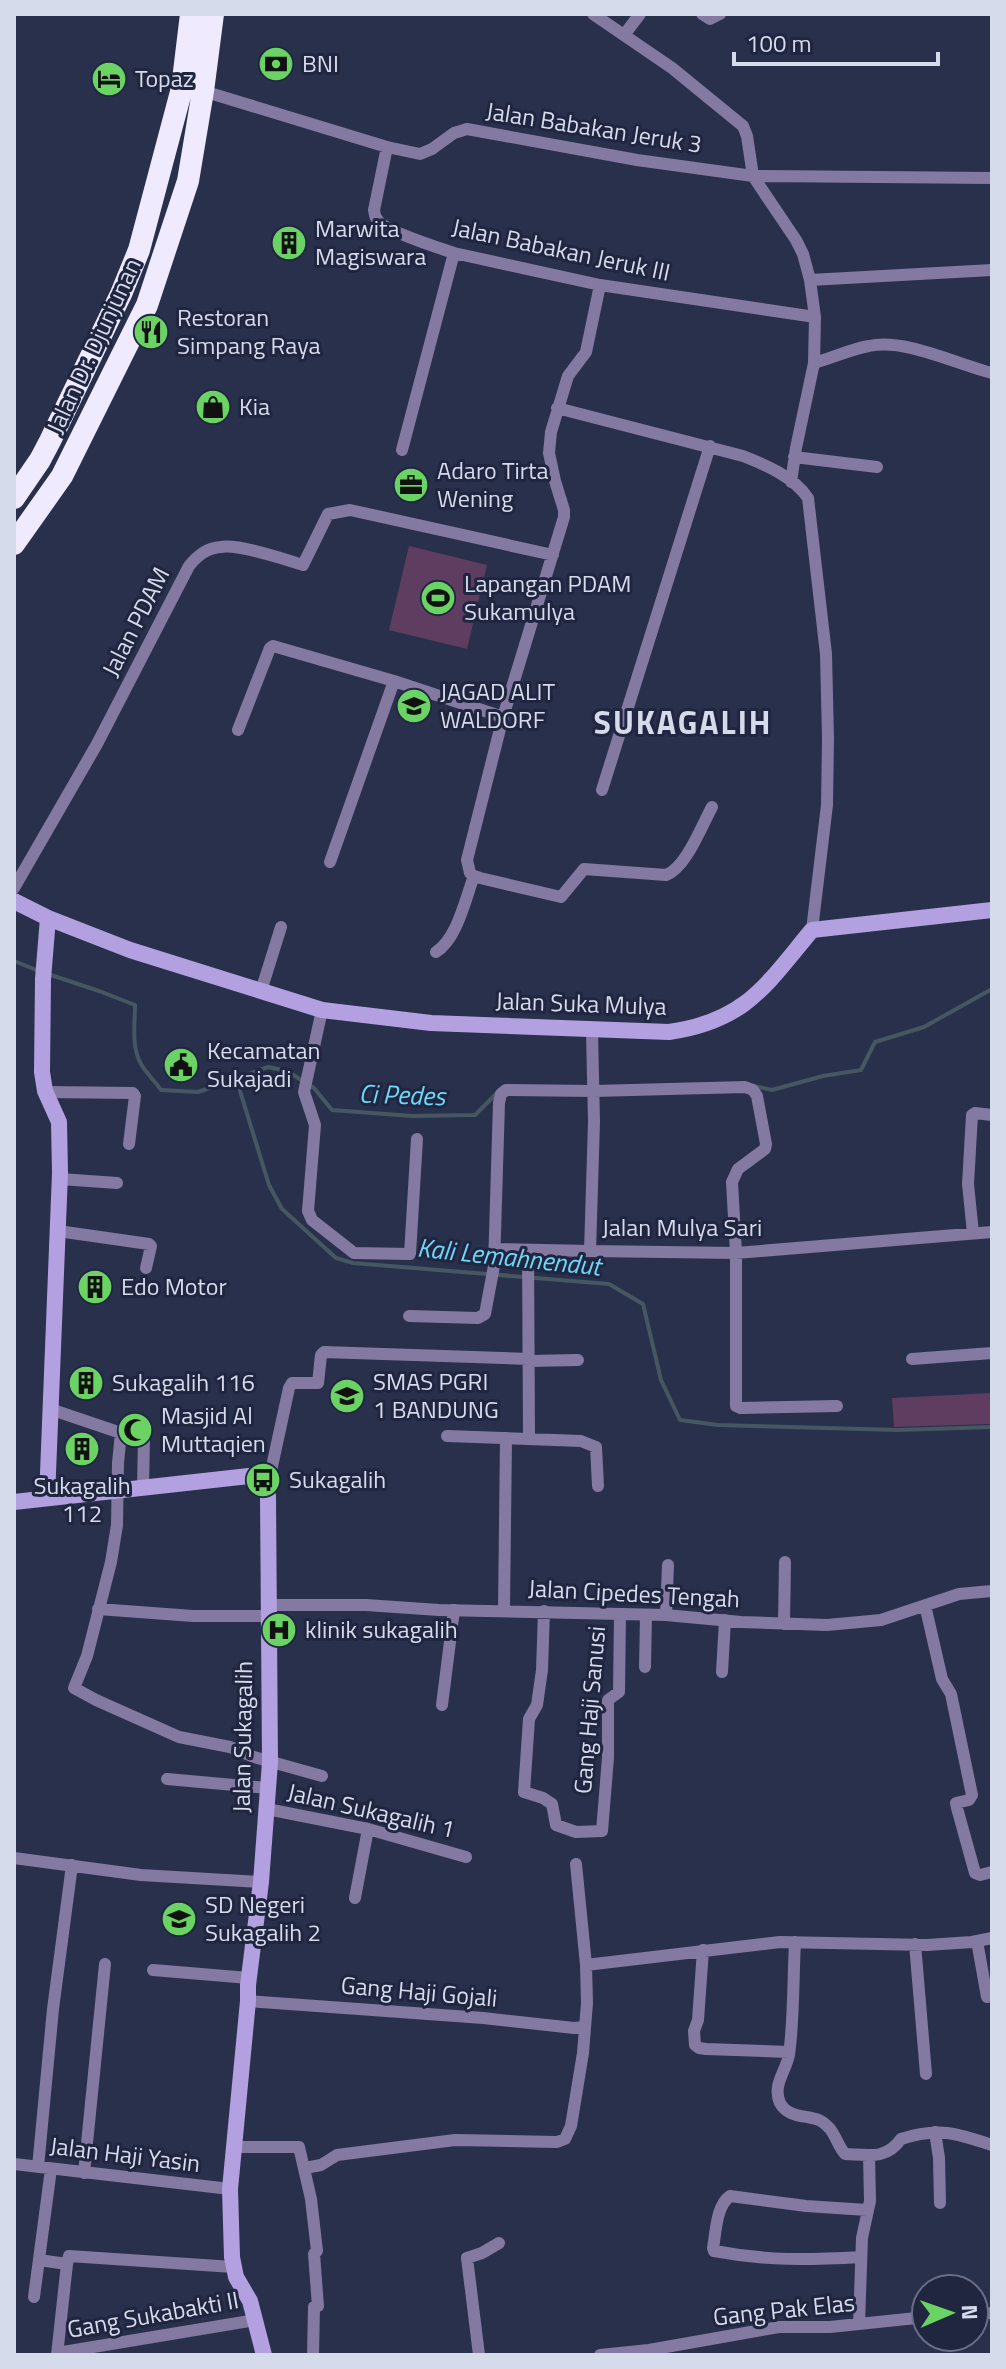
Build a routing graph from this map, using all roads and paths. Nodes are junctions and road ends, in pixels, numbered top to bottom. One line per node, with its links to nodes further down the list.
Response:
1 (191, 14): 25 (highway, Jalan Dr. Djunjunan)
2 (213, 14): 8 (highway, Jalan Dr. Djunjunan)
3 (593, 14): 7 (street)
4 (640, 14): 7 (street)
5 (702, 14): 6 (street)
6 (720, 14)
7 (624, 35): 10 (street)
8 (203, 91): 9 (street, Jalan Babakan Jeruk 3); 26 (highway, Jalan Dr. Djunjunan)
9 (387, 147): 10 (street, Jalan Babakan Jeruk 3); 12 (street, Jalan Babakan Jeruk III)
10 (753, 176): 11 (street, Jalan Babakan Jeruk 3); 14 (street)
11 (992, 178)
12 (454, 253): 15 (street, Jalan Babakan Jeruk III); 21 (street)
13 (992, 270): 14 (street)
14 (810, 280): 16 (street)
15 (600, 285): 16 (street, Jalan Babakan Jeruk III); 19 (street)
16 (815, 317): 17 (street)
17 (814, 363): 18 (street); 22 (street)
18 (992, 373)
19 (557, 408): 20 (street); 27 (street)
20 (710, 446): 24 (street); 31 (street)
21 (402, 450)
22 (794, 457): 23 (street); 24 (street)
23 (877, 467)
24 (791, 482): 40 (street)
25 (14, 498)
26 (14, 544)
27 (553, 555): 29 (street); 35 (street, Jalan PDAM)
28 (394, 681): 29 (street); 30 (street); 33 (street)
29 (503, 717): 34 (street)
30 (238, 730)
31 (602, 790)
32 (712, 807): 34 (street)
33 (330, 862)
34 (474, 876): 41 (street)
35 (14, 888)
36 (14, 901): 38 (street, Jalan Suka Mulya)
37 (992, 910): 40 (street)
38 (48, 918): 42 (street, Jalan Suka Mulya); 46 (street)
39 (281, 927): 42 (street)
40 (812, 930): 44 (street, Jalan Suka Mulya)
41 (436, 952)
42 (261, 991): 43 (street, Jalan Suka Mulya)
43 (322, 1010): 44 (street, Jalan Suka Mulya); 48 (street)
44 (592, 1031): 45 (street, Jalan Mulya Sari)
45 (594, 1091): 55 (street); 57 (street, Jalan Mulya Sari); 58 (street)
46 (45, 1092): 49 (street); 50 (street)
47 (992, 1115): 54 (street)
48 (417, 1139)
49 (129, 1144)
50 (60, 1179): 51 (street); 52 (street)
51 (117, 1183)
52 (58, 1231): 59 (street); 66 (street)
53 (992, 1232): 54 (street, Jalan Mulya Sari)
54 (973, 1233): 58 (street, Jalan Mulya Sari)
55 (495, 1249): 56 (street); 60 (street)
56 (528, 1250): 57 (street); 63 (street)
57 (590, 1251): 58 (street, Jalan Mulya Sari)
58 (736, 1253): 65 (street)
59 (146, 1268)
60 (409, 1316)
61 (992, 1353): 62 (street)
62 (912, 1359)
63 (529, 1360): 64 (street); 70 (street); 71 (street, Jalan Sukagalih)
64 (578, 1360)
65 (837, 1406)
66 (50, 1409): 74 (street); 75 (street)
67 (447, 1436): 69 (street)
68 (144, 1437): 73 (street)
69 (506, 1438): 70 (street); 84 (street)
70 (529, 1439): 72 (street)
71 (263, 1480): 73 (street); 82 (street, Jalan Sukagalih)
72 (598, 1486)
73 (143, 1488): 74 (street)
74 (118, 1491): 75 (street); 81 (street)
75 (47, 1498): 76 (street)
76 (14, 1502)
77 (785, 1562): 90 (street)
78 (668, 1565): 88 (street)
79 (992, 1591): 80 (street, Jalan Cipedes Tengah)
80 (925, 1605): 90 (street, Jalan Cipedes Tengah); 104 (street)
81 (98, 1609): 82 (street); 94 (street)
82 (268, 1610): 83 (street, Jalan Cipedes Tengah); 94 (street, Jalan Sukagalih)
83 (454, 1610): 84 (street, Jalan Cipedes Tengah); 93 (street)
84 (504, 1610): 85 (street, Jalan Cipedes Tengah)
85 (544, 1611): 86 (street, Jalan Cipedes Tengah); 86 (street, Gang Haji Sanusi)
86 (620, 1614): 87 (street, Jalan Cipedes Tengah)
87 (646, 1615): 88 (street, Jalan Cipedes Tengah); 91 (street)
88 (666, 1615): 89 (street, Jalan Cipedes Tengah)
89 (725, 1620): 90 (street, Jalan Cipedes Tengah); 92 (street)
90 (784, 1624)
91 (645, 1667)
92 (722, 1672)
93 (442, 1705)
94 (270, 1762): 95 (street); 97 (street, Jalan Sukagalih)
95 (322, 1776)
96 (167, 1779): 97 (street)
97 (267, 1788): 98 (street, Jalan Sukagalih)
98 (267, 1809): 99 (street, Jalan Sukagalih 1); 105 (street, Jalan Sukagalih)
99 (368, 1829): 100 (street, Jalan Sukagalih 1); 106 (street)
100 (466, 1857)
101 (14, 1858): 103 (street)
102 (576, 1864): 113 (street)
103 (72, 1865): 105 (street); 126 (street)
104 (992, 1872)
105 (261, 1882): 115 (street, Jalan Sukagalih)
106 (355, 1898)
107 (992, 1938): 108 (street)
108 (977, 1941): 110 (street); 116 (street)
109 (795, 1942): 110 (street); 111 (street); 119 (street)
110 (915, 1944): 120 (street)
111 (703, 1950): 113 (street); 119 (street)
112 (105, 1964): 128 (street)
113 (586, 1965): 118 (street)
114 (153, 1970): 115 (street)
115 (249, 1978): 117 (street, Jalan Sukagalih)
116 (987, 1997)
117 (248, 2001): 118 (street, Gang Haji Gojali); 123 (street, Jalan Sukagalih)
118 (585, 2027): 127 (street)
119 (789, 2052): 124 (street)
120 (926, 2074)
121 (935, 2132): 122 (street); 124 (street); 130 (street)
122 (992, 2145)
123 (234, 2147): 127 (street); 129 (street, Jalan Sukagalih)
124 (869, 2155): 131 (street)
125 (14, 2164): 126 (street, Jalan Haji Yasin)
126 (44, 2168): 128 (street, Jalan Haji Yasin); 134 (street)
127 (305, 2168): 144 (street)
128 (84, 2173): 129 (street, Jalan Haji Yasin)
129 (230, 2189): 136 (street, Jalan Sukagalih)
130 (940, 2203)
131 (867, 2210): 133 (street); 133 (street)
132 (499, 2243): 145 (street)
133 (861, 2257): 140 (street)
134 (39, 2260): 135 (street); 137 (street)
135 (67, 2264): 136 (street); 142 (street)
136 (233, 2267): 139 (street, Jalan Sukagalih)
137 (34, 2297)
138 (910, 2319): 140 (street, Gang Pak Elas)
139 (256, 2320): 142 (street, Gang Sukabakti II); 143 (street, Jalan Sukagalih)
140 (859, 2324): 141 (street, Gang Pak Elas)
141 (648, 2353): 146 (street, Gang Pak Elas)
142 (57, 2354)
143 (264, 2355)
144 (313, 2355)
145 (479, 2355)
146 (600, 2355)

